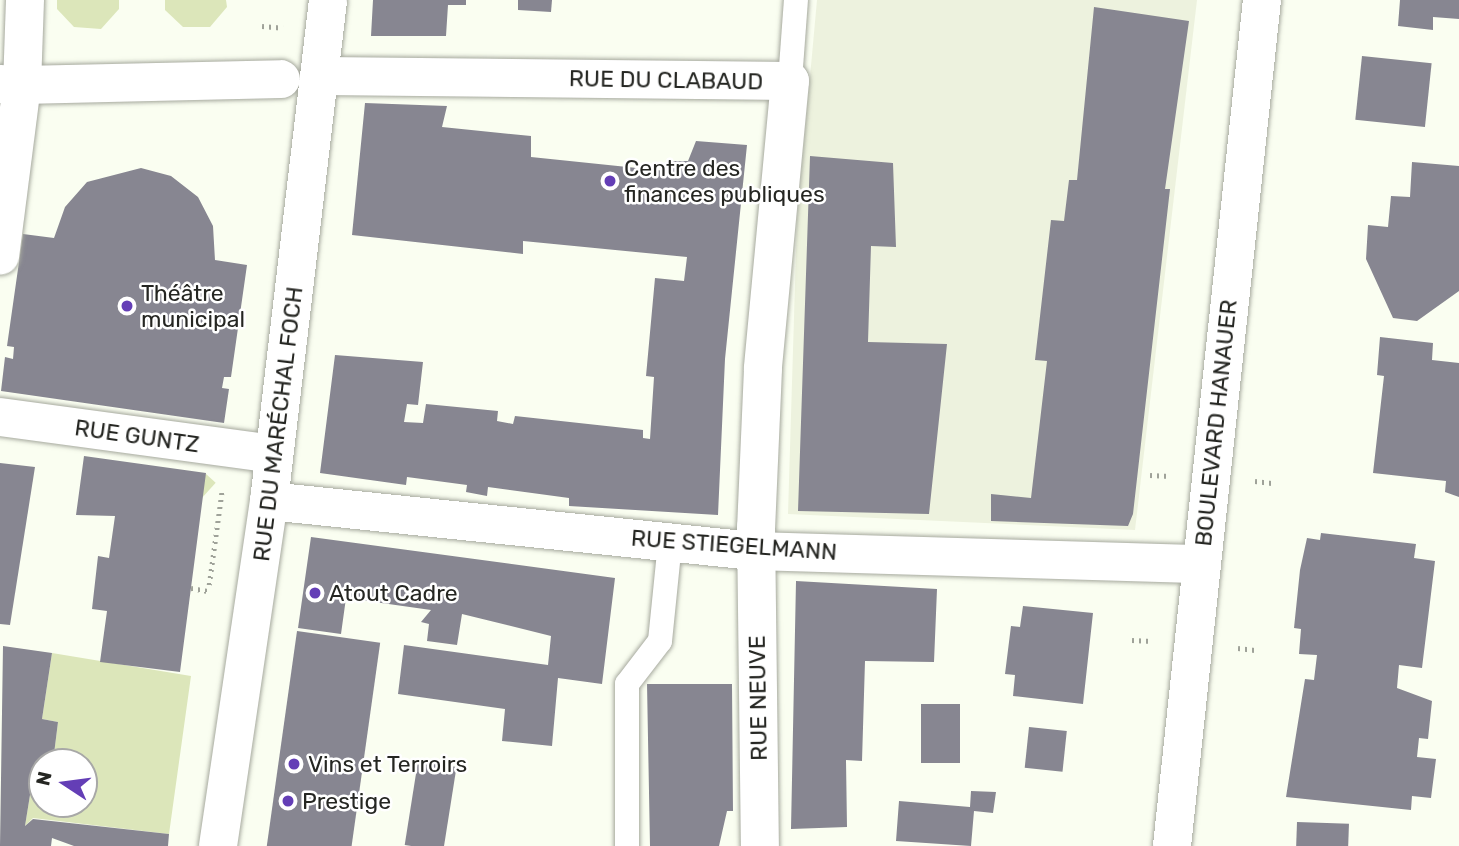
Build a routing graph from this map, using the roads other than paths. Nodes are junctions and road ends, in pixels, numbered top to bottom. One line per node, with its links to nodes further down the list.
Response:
1 (24, 0): 8 (street)
2 (328, 0): 5 (street, RUE DU MARÉCHAL FOCH)
3 (796, 0): 7 (lane)
4 (1262, 0): 15 (street, BOULEVARD HANAUER)
5 (323, 76): 7 (street, RUE DU CLABAUD); 11 (street, RUE DU MARÉCHAL FOCH)
6 (281, 79): 8 (street)
7 (790, 81): 14 (street, RUE DU CLABAUD)
8 (11, 84): 9 (street)
9 (0, 256)
10 (0, 417): 11 (street, RUE GUNTZ)
11 (274, 454): 12 (street, RUE DU MARÉCHAL FOCH)
12 (269, 501): 13 (street, RUE STIEGELMANN); 16 (street, RUE DU MARÉCHAL FOCH)
13 (670, 542): 14 (street, RUE STIEGELMANN); 17 (lane)
14 (756, 551): 15 (street, RUE STIEGELMANN); 18 (street, RUE NEUVE)
15 (1201, 564): 19 (street, BOULEVARD HANAUER)
16 (218, 846)
17 (627, 846)
18 (760, 846)
19 (1172, 846)

